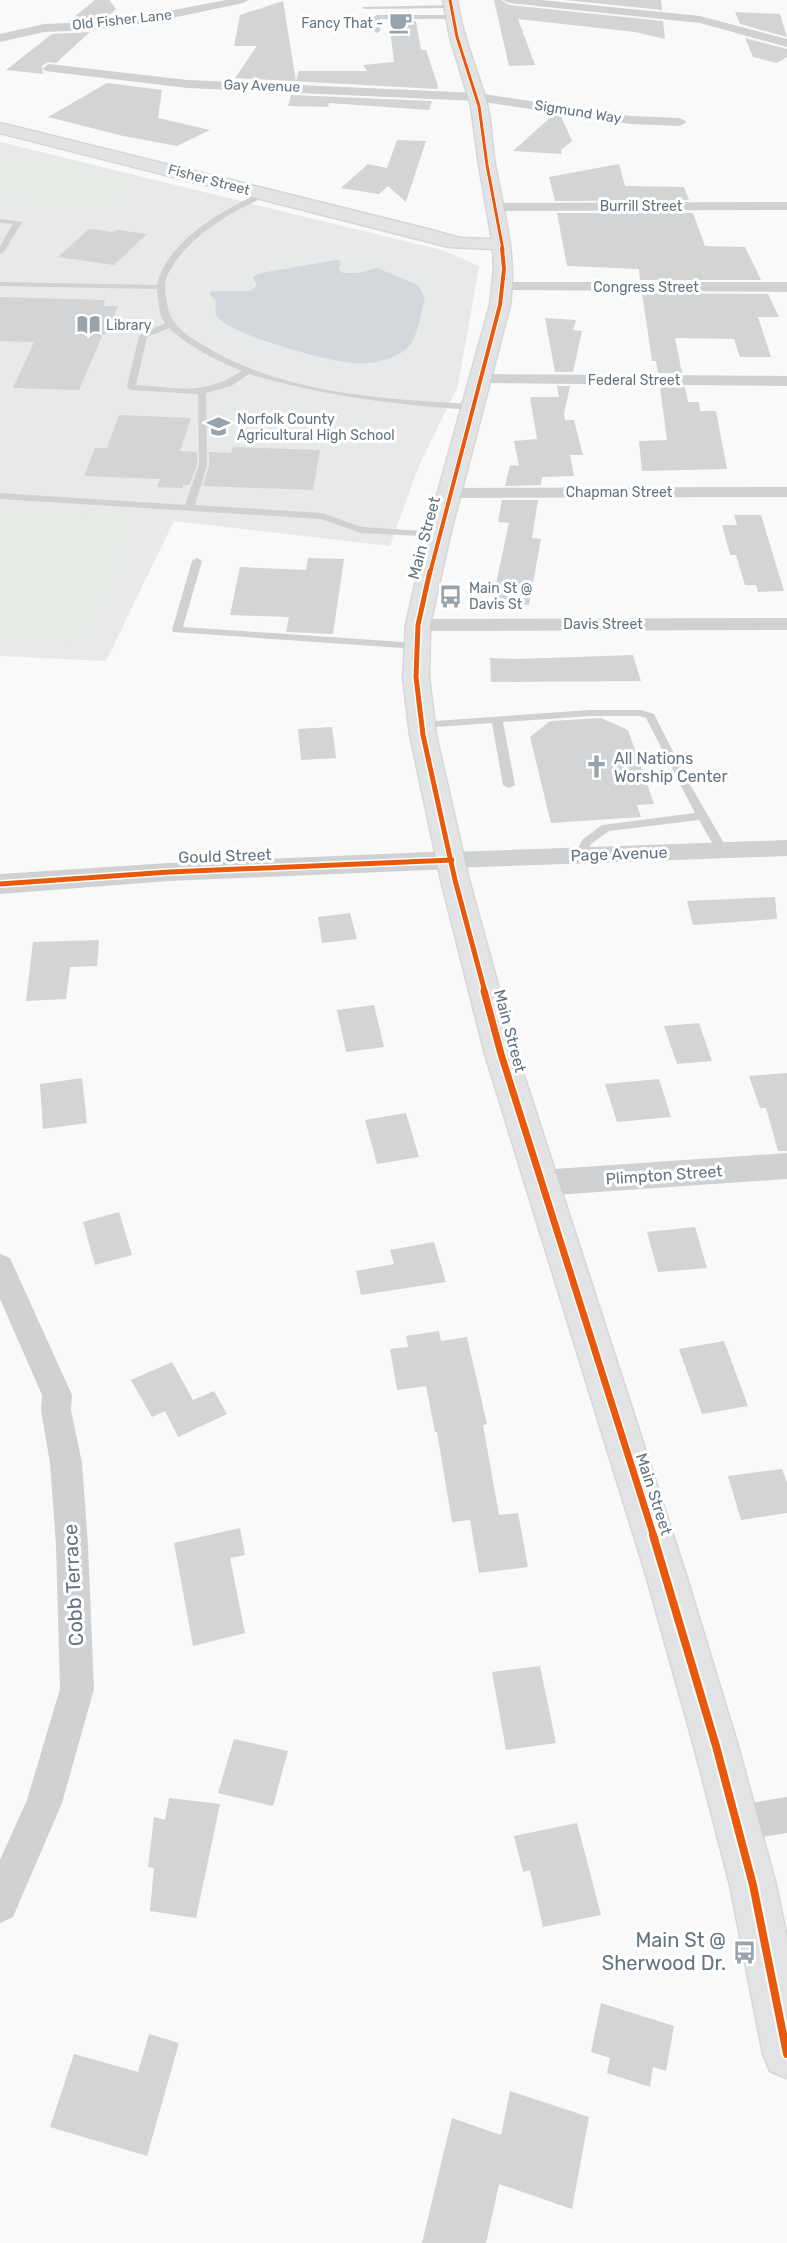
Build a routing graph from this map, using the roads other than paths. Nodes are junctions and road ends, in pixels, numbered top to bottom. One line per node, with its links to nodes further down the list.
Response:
1 (243, 0): 6 (street, Old Fisher Lane)
2 (509, 0): 7 (street)
3 (365, 7): 4 (lane)
4 (451, 8): 5 (lane); 9 (main road, Main Street)
5 (377, 31)
6 (0, 38)
7 (787, 43)
8 (49, 69): 9 (street, Gay Avenue)
9 (477, 97): 10 (street, Sigmund Way); 14 (main road, Main Street)
10 (680, 122)
11 (0, 128): 12 (main road, Fisher Street)
12 (264, 194): 16 (main road, Fisher Street); 19 (lane)
13 (787, 206): 14 (street, Burrill Street)
14 (495, 207): 16 (main road, Main Street)
15 (0, 221): 17 (lane)
16 (503, 243): 20 (main road, Main Street)
17 (0, 252)
18 (0, 284): 19 (lane)
19 (159, 287): 22 (lane)
20 (504, 287): 21 (street, Congress Street); 24 (main road, Main Street)
21 (787, 287)
22 (171, 324): 23 (lane); 26 (lane)
23 (248, 371): 26 (lane); 27 (lane)
24 (480, 379): 25 (street, Federal Street); 27 (main road, Main Street)
25 (787, 381)
26 (202, 392): 31 (lane)
27 (473, 407): 29 (main road, Main Street)
28 (787, 492): 29 (street, Chapman Street)
29 (450, 493): 32 (main road, Main Street)
30 (0, 496): 31 (lane)
31 (189, 508): 32 (lane)
32 (438, 535): 35 (main road, Main Street)
33 (197, 561): 35 (lane)
34 (787, 624): 35 (street, Davis Street)
35 (418, 636): 37 (main road, Main Street)
36 (497, 720): 37 (lane); 38 (lane); 39 (lane)
37 (421, 725): 43 (main road, Main Street)
38 (509, 785)
39 (702, 816): 41 (lane); 42 (lane)
40 (787, 848): 41 (street, Page Avenue)
41 (722, 850): 42 (street, Page Avenue)
42 (579, 856): 43 (street, Page Avenue)
43 (452, 860): 44 (street, Gould Street); 46 (main road, Main Street)
44 (0, 884)
45 (787, 1166): 46 (street, Plimpton Street)
46 (540, 1183): 49 (main road, Main Street)
47 (0, 1266): 50 (street, Cobb Terrace)
48 (787, 1815): 49 (street)
49 (737, 1823): 51 (main road, Main Street)
50 (0, 1904)
51 (787, 2054)

